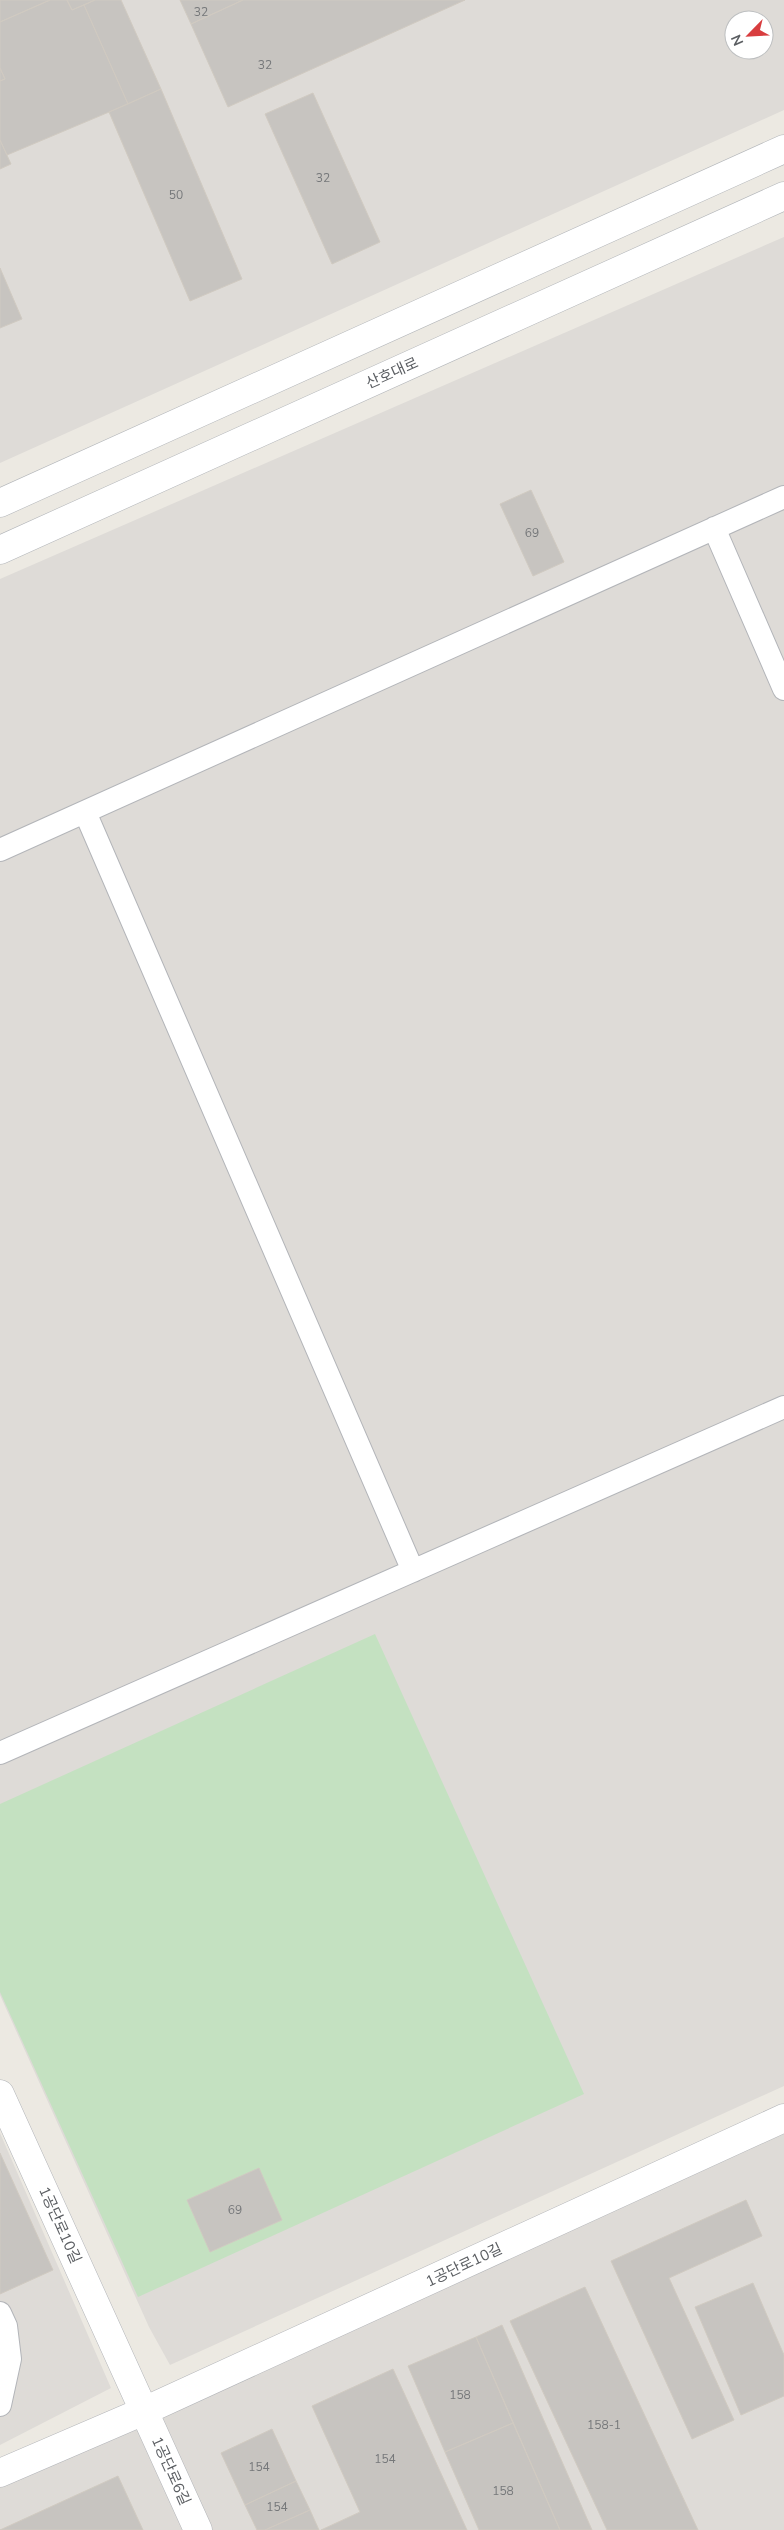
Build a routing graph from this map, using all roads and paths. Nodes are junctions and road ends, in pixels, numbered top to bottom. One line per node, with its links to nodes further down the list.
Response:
1 (784, 149): 4 (main road)
2 (784, 196): 6 (main road, 산호대로)
3 (784, 497): 5 (lane)
4 (0, 503)
5 (714, 528): 7 (lane); 8 (lane)
6 (0, 550)
7 (784, 689)
8 (85, 812): 9 (lane); 11 (lane)
9 (0, 850)
10 (784, 1408): 11 (lane)
11 (413, 1571): 12 (lane)
12 (0, 1753)
13 (0, 2094): 17 (main road, 1공단로10길)
14 (784, 2118): 17 (main road, 1공단로10길)
15 (0, 2314): 16 (lane)
16 (0, 2405)
17 (144, 2412): 18 (main road, 1공단로10길); 19 (main road, 1공단로6길)
18 (0, 2473)
19 (198, 2530)

